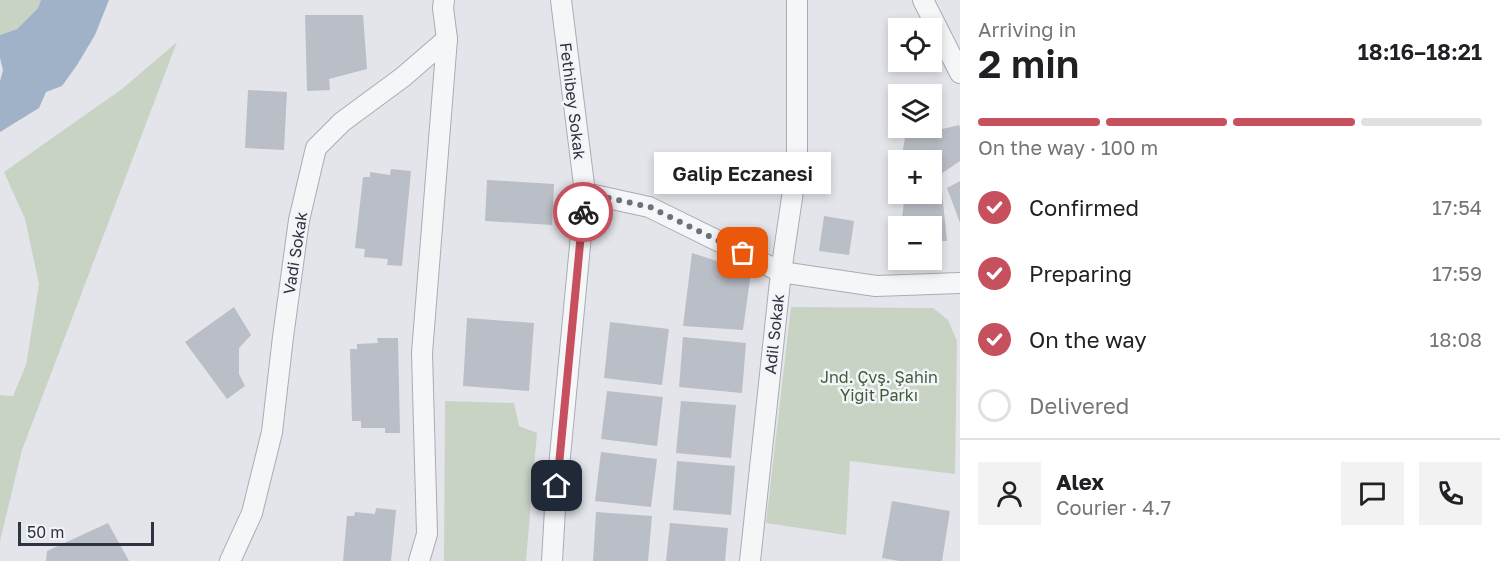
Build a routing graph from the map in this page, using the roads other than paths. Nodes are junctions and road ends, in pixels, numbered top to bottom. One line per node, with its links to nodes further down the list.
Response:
1 (444, 0): 5 (street)
2 (561, 0): 7 (street, Fethibey Sokak)
3 (797, 0): 8 (street, Adil Sokak)
4 (922, 0): 6 (street)
5 (447, 39): 10 (street, Vadi Sokak); 11 (street)
6 (960, 73)
7 (585, 193): 8 (street); 12 (street, Fethibey Sokak)
8 (780, 272): 9 (street); 13 (street, Adil Sokak)
9 (960, 284)
10 (230, 561)
11 (419, 561)
12 (552, 561)
13 (750, 561)

